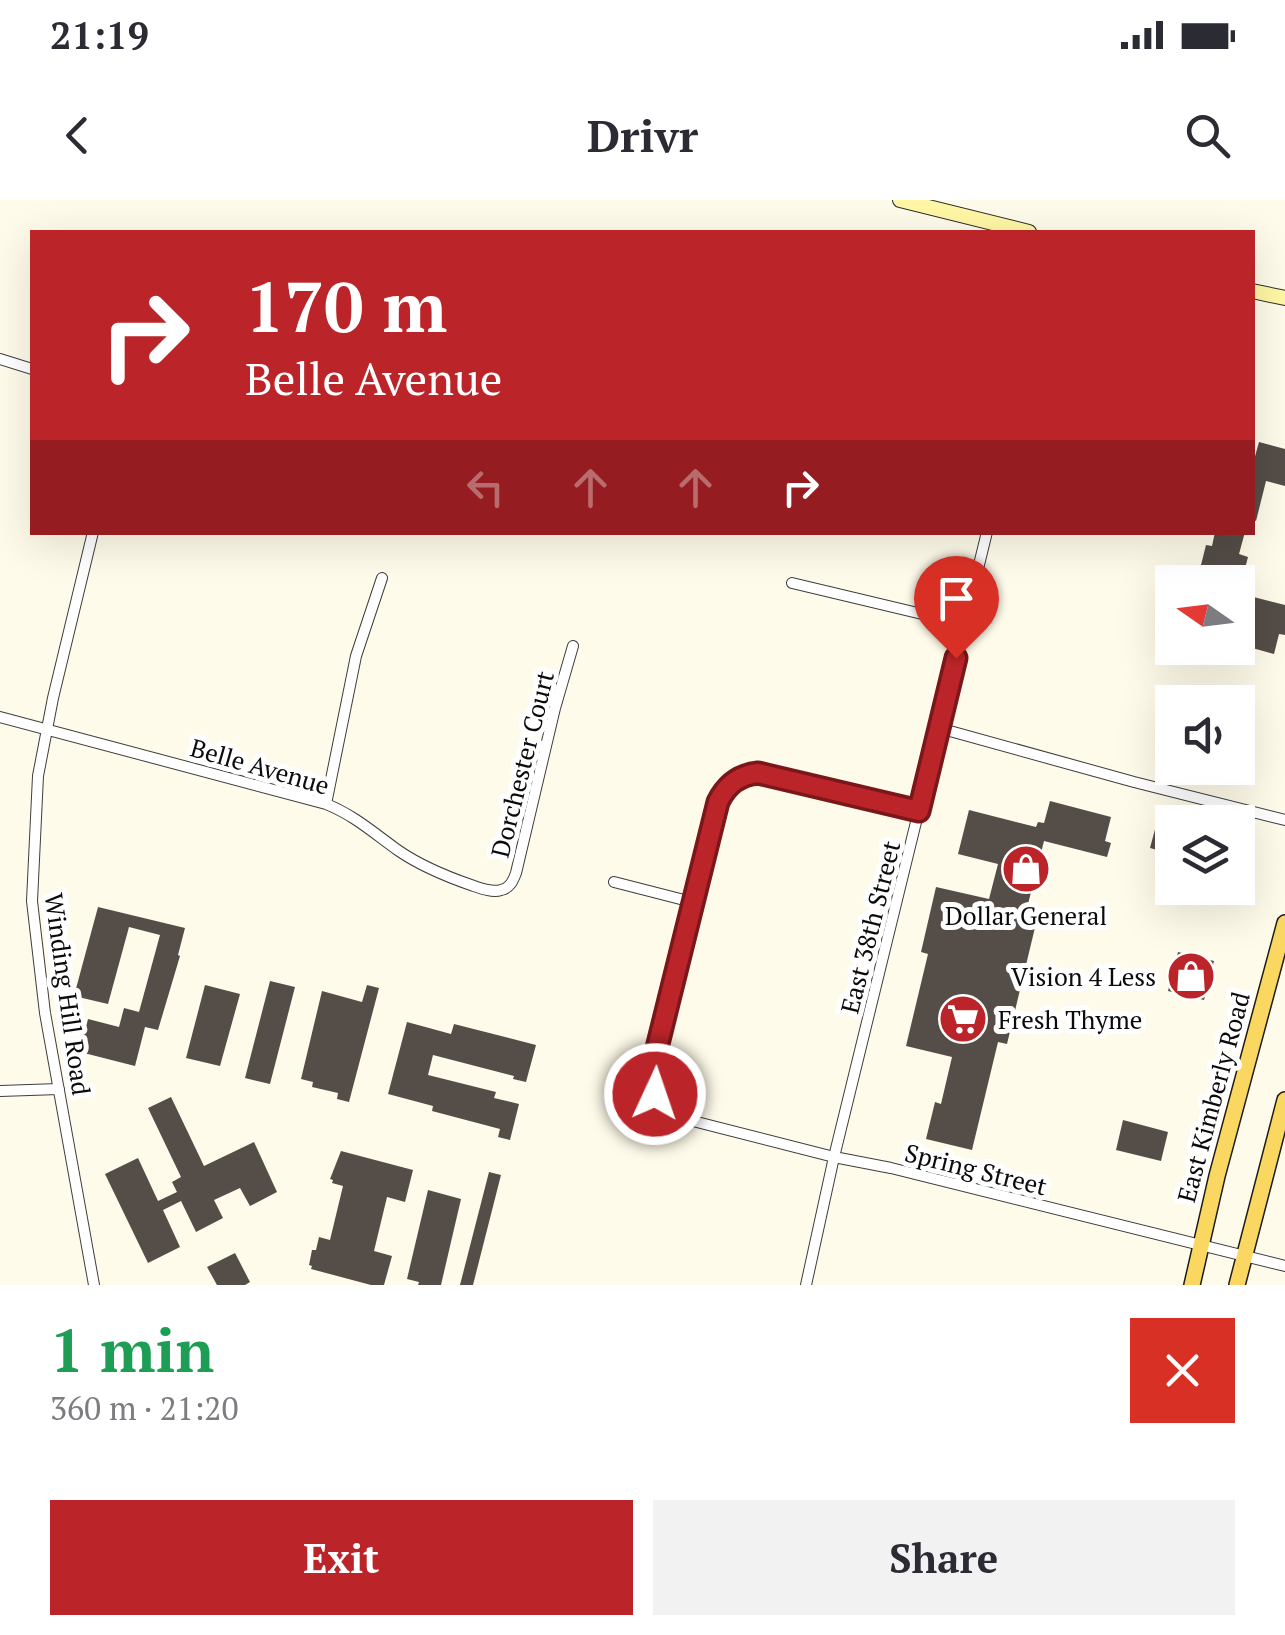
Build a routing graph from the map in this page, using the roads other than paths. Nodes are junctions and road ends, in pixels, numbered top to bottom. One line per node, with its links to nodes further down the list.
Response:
1 (900, 200): 2 (main road)
2 (1021, 230)
3 (1255, 291): 4 (main road)
4 (1285, 298)
5 (0, 360): 6 (street)
6 (30, 368)
7 (92, 535): 14 (street, Winding Hill Road)
8 (985, 535): 11 (street, East 38th Street)
9 (382, 578): 16 (street)
10 (792, 583): 11 (street)
11 (964, 624): 15 (street, East 38th Street)
12 (573, 646): 20 (street, Dorchester Court)
13 (0, 717): 14 (street, Belle Avenue)
14 (47, 728): 16 (street, Belle Avenue); 23 (street, Winding Hill Road)
15 (938, 728): 17 (street, East 38th Street); 18 (street)
16 (326, 804): 20 (street, Belle Avenue)
17 (919, 811): 21 (street); 26 (street, East 38th Street)
18 (1285, 820)
19 (614, 882): 21 (street)
20 (506, 890)
21 (692, 902): 26 (street, Spring Street)
22 (1285, 923): 27 (main road, East Kimberly Road)
23 (59, 1089): 24 (street); 30 (street, Winding Hill Road)
24 (0, 1092)
25 (1285, 1100): 28 (main road)
26 (834, 1157): 27 (street, Spring Street); 31 (street, East 38th Street)
27 (1201, 1246): 28 (street, Spring Street); 32 (main road, East Kimberly Road)
28 (1244, 1255): 29 (street, Spring Street); 33 (main road)
29 (1285, 1266)
30 (94, 1285)
31 (806, 1285)
32 (1192, 1285)
33 (1237, 1285)

